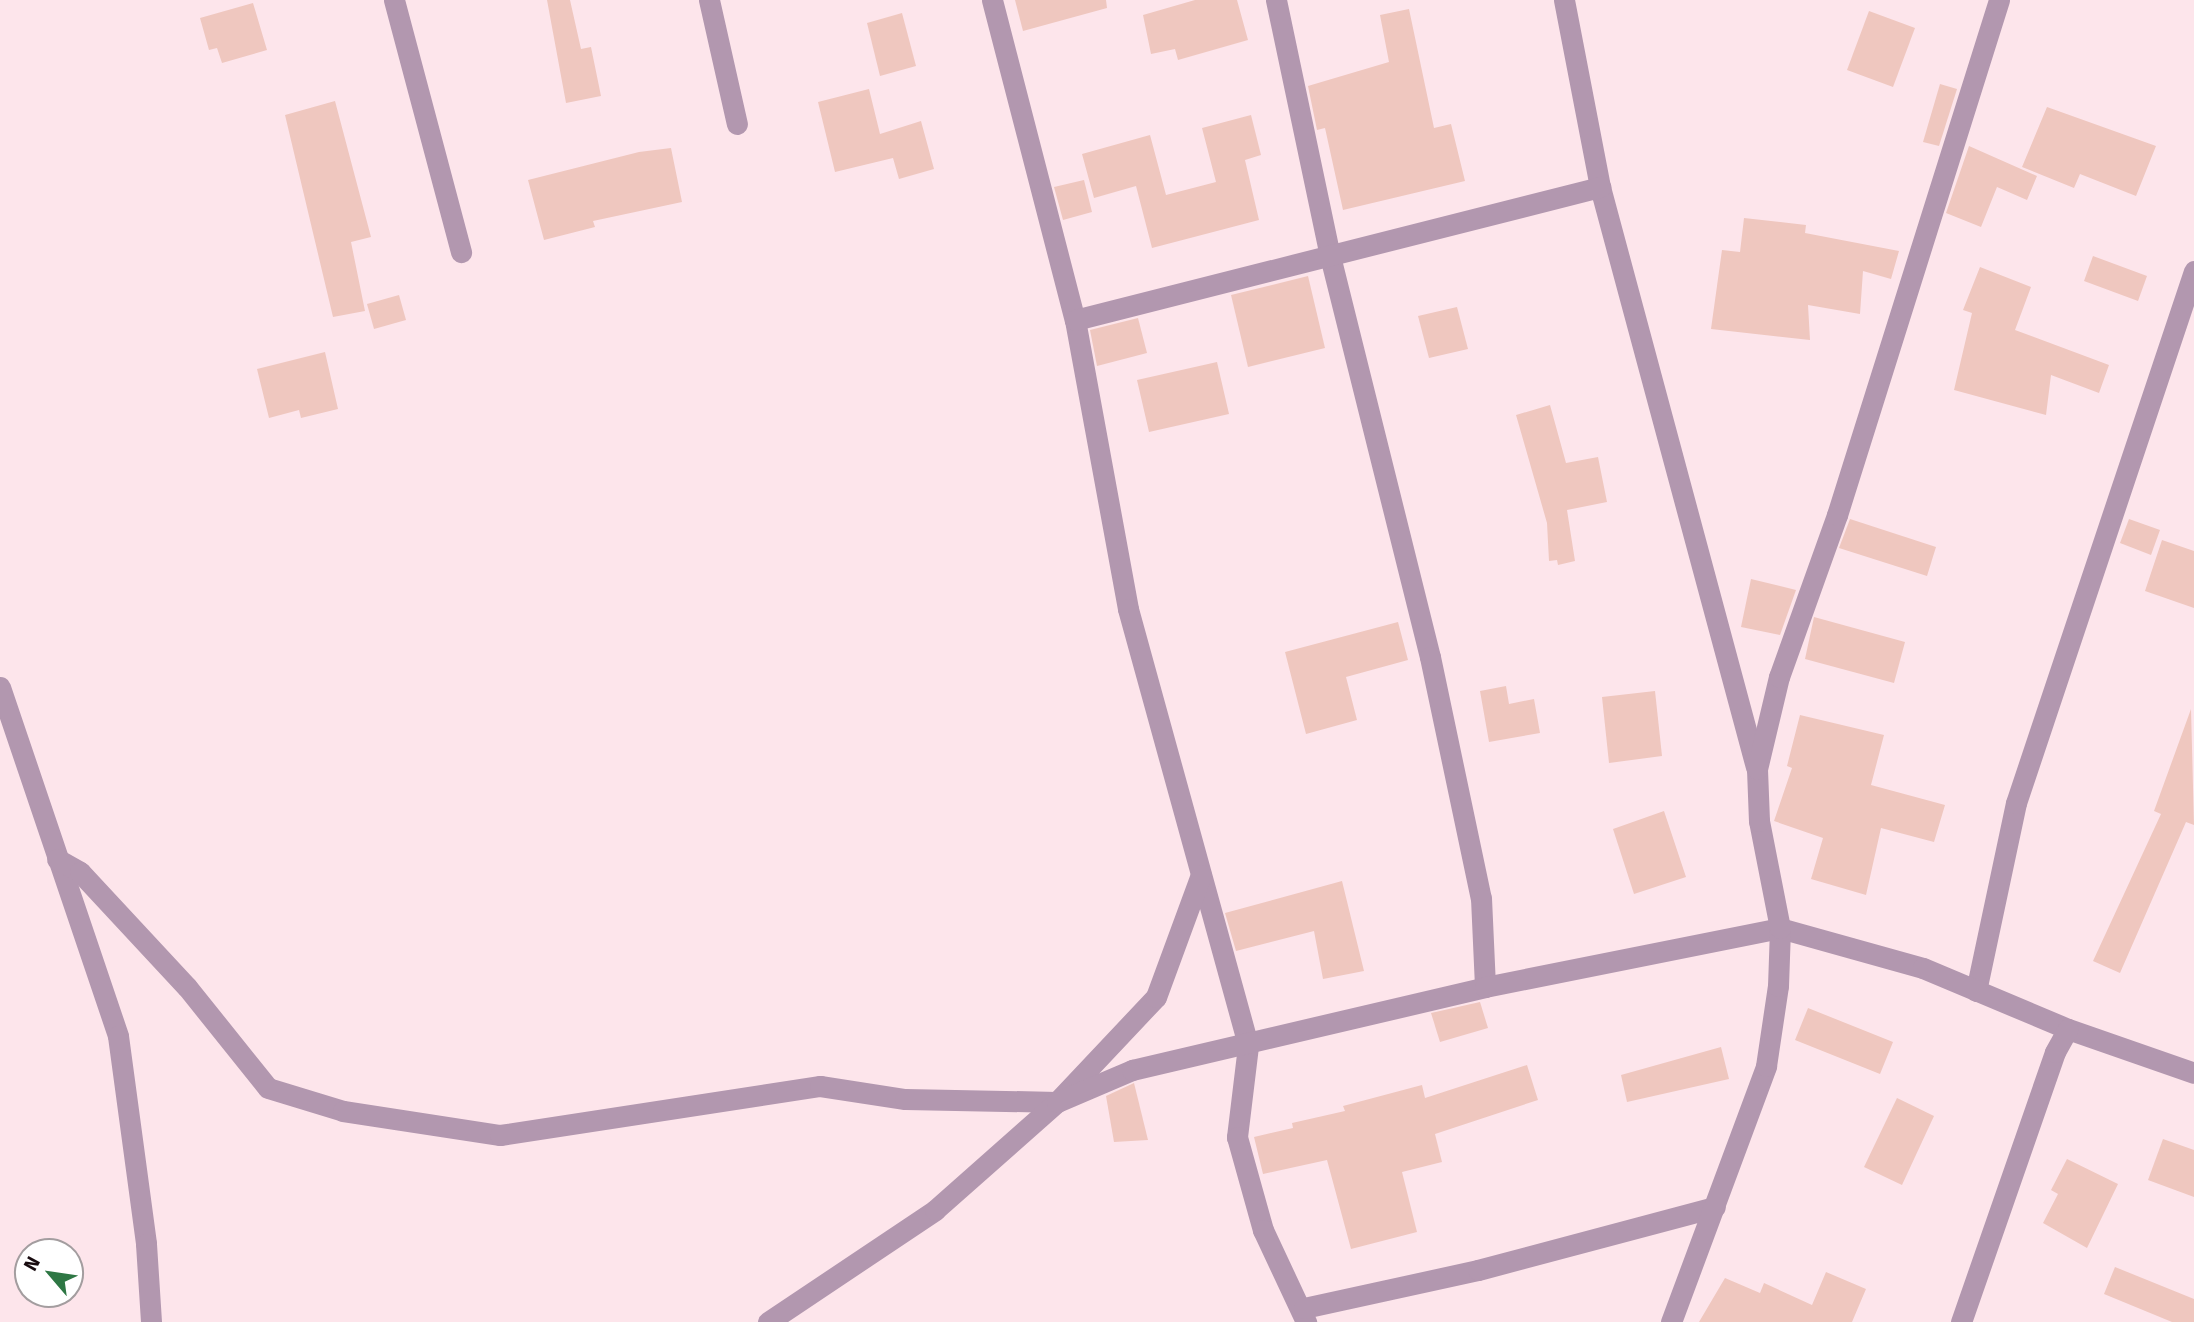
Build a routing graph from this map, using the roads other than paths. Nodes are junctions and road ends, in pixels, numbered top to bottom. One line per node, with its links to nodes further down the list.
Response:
1 (394, 0): 9 (street)
2 (709, 0): 7 (street)
3 (992, 0): 12 (street)
4 (1276, 0): 10 (street)
5 (1563, 0): 8 (street)
6 (1999, 0): 14 (street)
7 (737, 124)
8 (1600, 187): 10 (street); 14 (street)
9 (461, 252)
10 (1331, 256): 12 (street); 18 (street)
11 (2194, 271): 19 (street)
12 (1075, 320): 16 (street)
13 (0, 687): 15 (street)
14 (1757, 769): 17 (street)
15 (57, 859): 23 (street); 26 (street)
16 (1201, 875): 21 (street); 23 (street)
17 (1780, 928): 18 (street); 19 (street); 24 (street)
18 (1485, 986): 21 (street)
19 (1976, 990): 20 (street)
20 (2068, 1029): 22 (street); 29 (street)
21 (1248, 1046): 23 (street); 25 (street)
22 (2194, 1073)
23 (1057, 1102): 27 (street)
24 (1715, 1207): 25 (street); 28 (street)
25 (1305, 1315)
26 (150, 1322)
27 (768, 1322)
28 (1671, 1322)
29 (1961, 1322)

